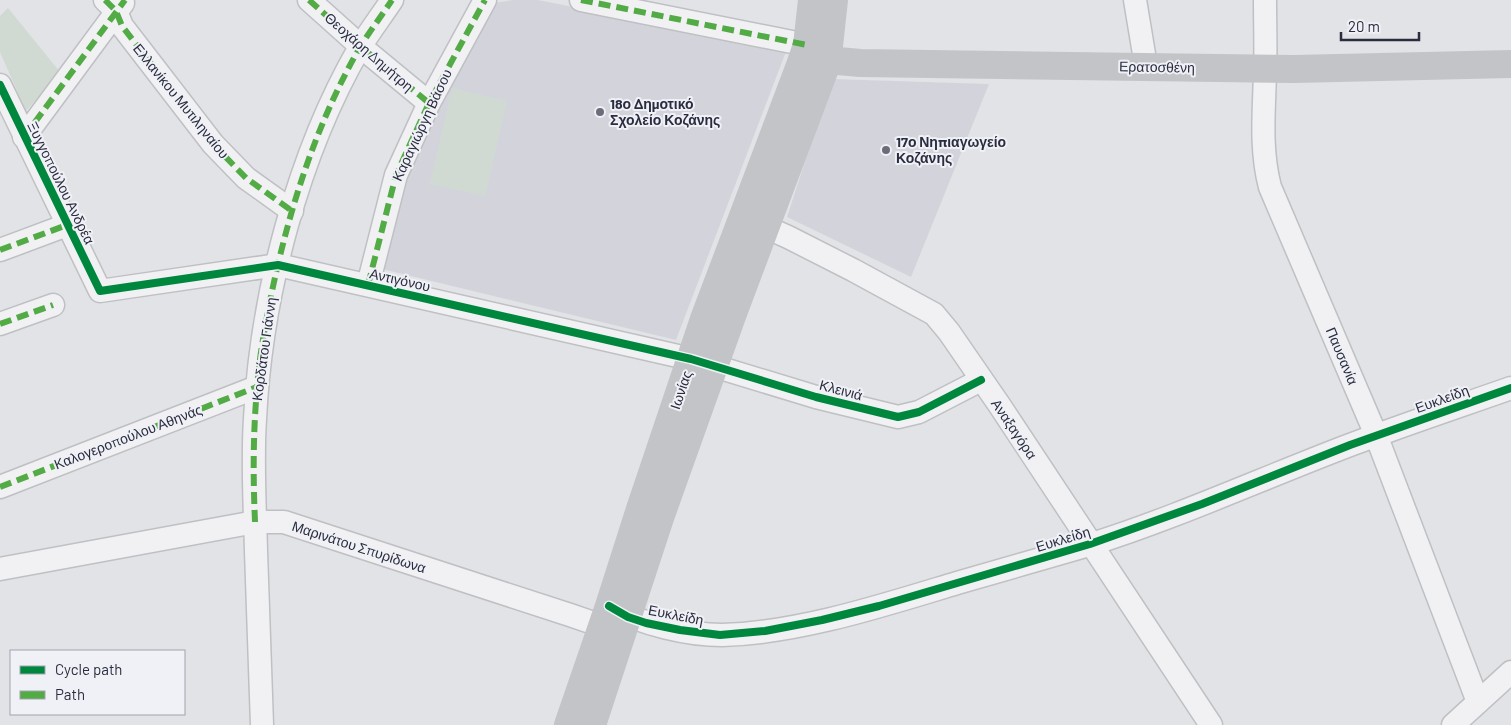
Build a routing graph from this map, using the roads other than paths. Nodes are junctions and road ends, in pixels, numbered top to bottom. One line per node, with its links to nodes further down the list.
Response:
1 (309, 0): 10 (street, Θεοχάρη Δημήτρη)
2 (392, 0): 10 (street, Κορδάτου Γιάννη)
3 (485, 0): 16 (street, Καραγιώργη Βάσου)
4 (581, 0): 11 (street)
5 (812, 0): 11 (main road, Ιωνίας)
6 (834, 0): 11 (main road, Ιωνίας)
7 (1135, 0): 13 (street)
8 (1265, 0): 14 (street, Παυσανία)
9 (115, 4): 17 (street); 18 (street, Ελλανίκου Μυτιληναίου)
10 (361, 45): 16 (street, Θεοχάρη Δημήτρη); 18 (street, Κορδάτου Γιάννη)
11 (817, 50): 13 (main road, Ερατοσθένη); 19 (main road, Ιωνίας)
12 (1511, 64): 14 (main road, Ερατοσθένη)
13 (1146, 66): 14 (main road, Ερατοσθένη)
14 (1266, 68): 31 (street, Παυσανία)
15 (0, 85): 17 (street, Ξυγγοπούλου Ανδρέα)
16 (429, 103): 23 (street, Καραγιώργη Βάσου)
17 (24, 136): 20 (street, Ξυγγοπούλου Ανδρέα)
18 (292, 211): 22 (street, Κορδάτου Γιάννη)
19 (754, 222): 27 (main road, Ιωνίας); 28 (street, Αναξαγόρα)
20 (67, 224): 21 (street); 24 (street, Ξυγγοπούλου Ανδρέα)
21 (0, 250)
22 (278, 265): 23 (street, Αντιγόνου); 24 (street, Αντιγόνου); 29 (street, Κορδάτου Γιάννη)
23 (368, 286): 27 (street, Αντιγόνου)
24 (100, 291)
25 (53, 305): 26 (street)
26 (0, 324)
27 (703, 362): 28 (street, Κλεινιά); 36 (main road, Ιωνίας)
28 (980, 380): 34 (street, Αναξαγόρα)
29 (257, 387): 32 (street, Καλογεροπούλου Αθηνάς); 33 (street, Κορδάτου Γιάννη)
30 (1511, 388): 31 (street, Ευκλείδη)
31 (1376, 435): 34 (street, Ευκλείδη); 38 (street, Παυσανία)
32 (0, 487)
33 (255, 522): 35 (street, Μαρινάτου Σπυρίδωνα); 36 (street, Μαρινάτου Σπυρίδωνα); 39 (street, Κορδάτου Γιάννη)
34 (1090, 544): 36 (street, Ευκλείδη); 42 (street, Αναξαγόρα)
35 (0, 569)
36 (615, 621): 40 (main road, Ιωνίας); 41 (main road, Ιωνίας)
37 (1511, 672): 38 (street)
38 (1478, 702): 43 (street)
39 (262, 725)
40 (568, 725)
41 (592, 725)
42 (1210, 725)
43 (1453, 725)

